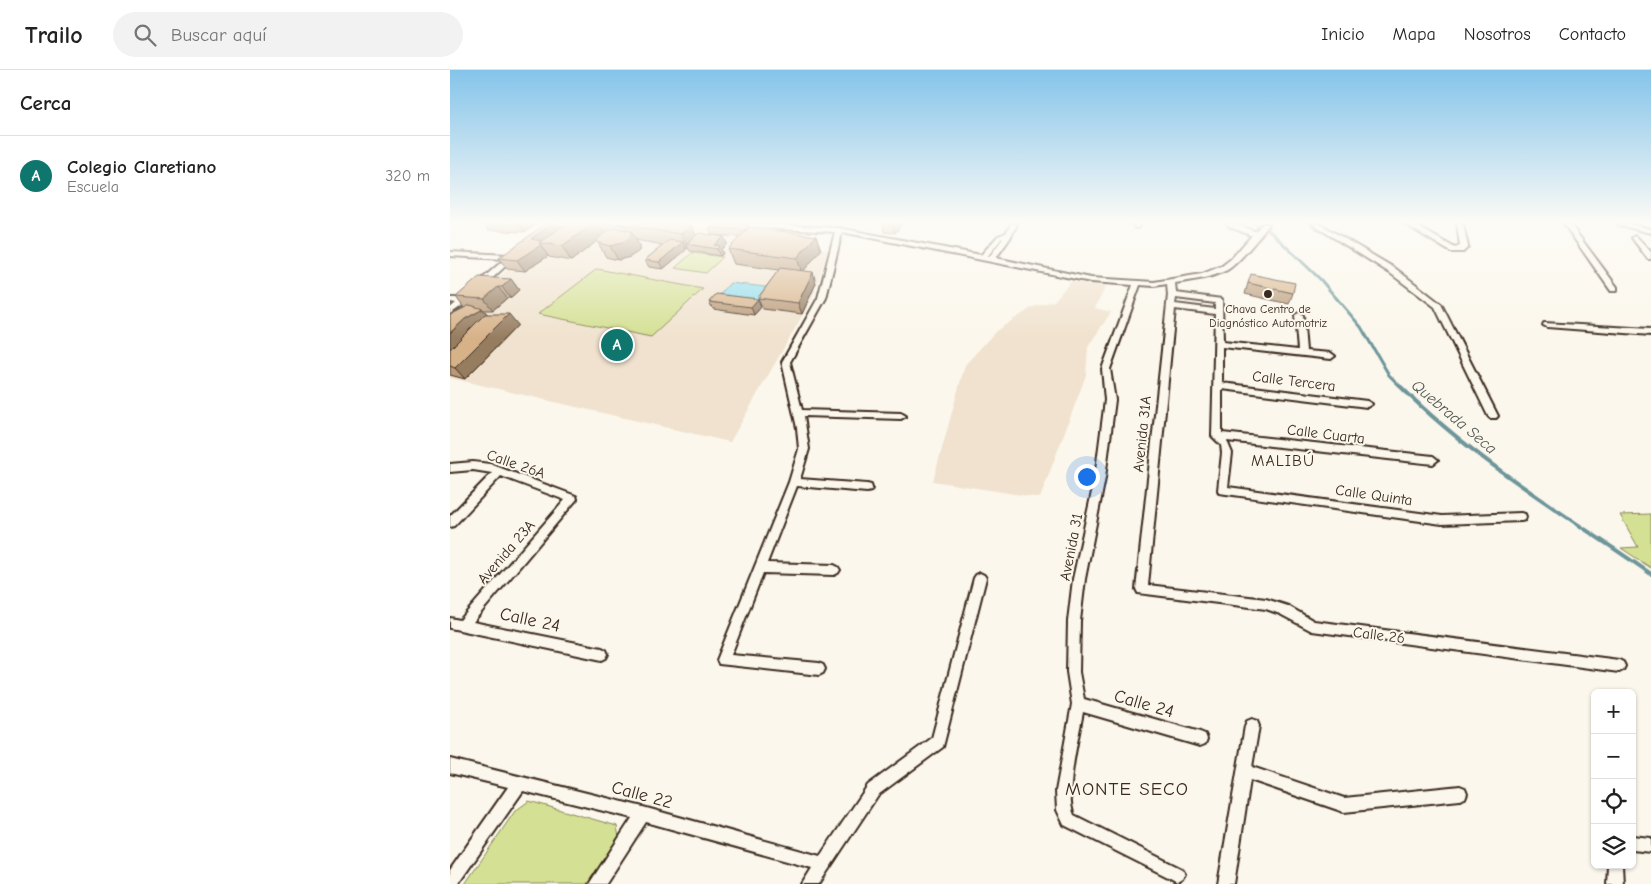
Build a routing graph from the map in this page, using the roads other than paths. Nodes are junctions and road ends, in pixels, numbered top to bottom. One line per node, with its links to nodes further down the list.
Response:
1 (507, 262): 12 (street)
2 (832, 262): 23 (street)
3 (1001, 262): 8 (street)
4 (1233, 262): 7 (street)
5 (1378, 262): 25 (street)
6 (1594, 262): 9 (street)
7 (1171, 282): 8 (street); 11 (street, Avenida 31A)
8 (1137, 284): 44 (street, Avenida 31)
9 (1614, 289)
10 (450, 300): 12 (street)
11 (1171, 300): 14 (street); 14 (street); 38 (street, Avenida 31A)
12 (463, 301): 13 (street)
13 (450, 312)
14 (1218, 312): 18 (street)
15 (1299, 316): 19 (street)
16 (1547, 325): 17 (street)
17 (1651, 332)
18 (1218, 344): 19 (street); 21 (street)
19 (1302, 353): 20 (street)
20 (1331, 356)
21 (1217, 385): 22 (street, Calle Tercera); 26 (street)
22 (1368, 404)
23 (799, 413): 24 (street); 30 (street)
24 (901, 416)
25 (1493, 416)
26 (1217, 436): 27 (street, Calle Cuarta); 33 (street, Calle Quinta)
27 (1433, 460)
28 (450, 468): 29 (street, Calle 26A)
29 (500, 472): 32 (street, Calle 26A); 34 (street)
30 (794, 482): 31 (street); 35 (street)
31 (867, 488)
32 (572, 499): 40 (street, Avenida 23A)
33 (1521, 518)
34 (450, 523)
35 (759, 568): 36 (street); 43 (street)
36 (834, 570)
37 (980, 578): 54 (street)
38 (1142, 589): 42 (street, Calle 26)
39 (450, 623): 40 (street, Calle 24)
40 (463, 625): 41 (street, Calle 24)
41 (602, 654)
42 (1620, 666)
43 (819, 669)
44 (1078, 704): 46 (street, Calle 24); 56 (street, Avenida 31)
45 (1252, 726): 48 (street)
46 (1200, 739)
47 (450, 766): 49 (street, Calle 22)
48 (1245, 771): 50 (street); 60 (street)
49 (520, 783): 51 (street, Calle 22); 57 (street)
50 (1460, 793)
51 (643, 814): 54 (street, Calle 22); 58 (street)
52 (1636, 844): 53 (street)
53 (1651, 845)
54 (823, 864): 59 (street)
55 (1615, 869): 61 (street)
56 (1177, 874)
57 (450, 883)
58 (597, 884)
59 (810, 884)
60 (1226, 884)
61 (1615, 884)

